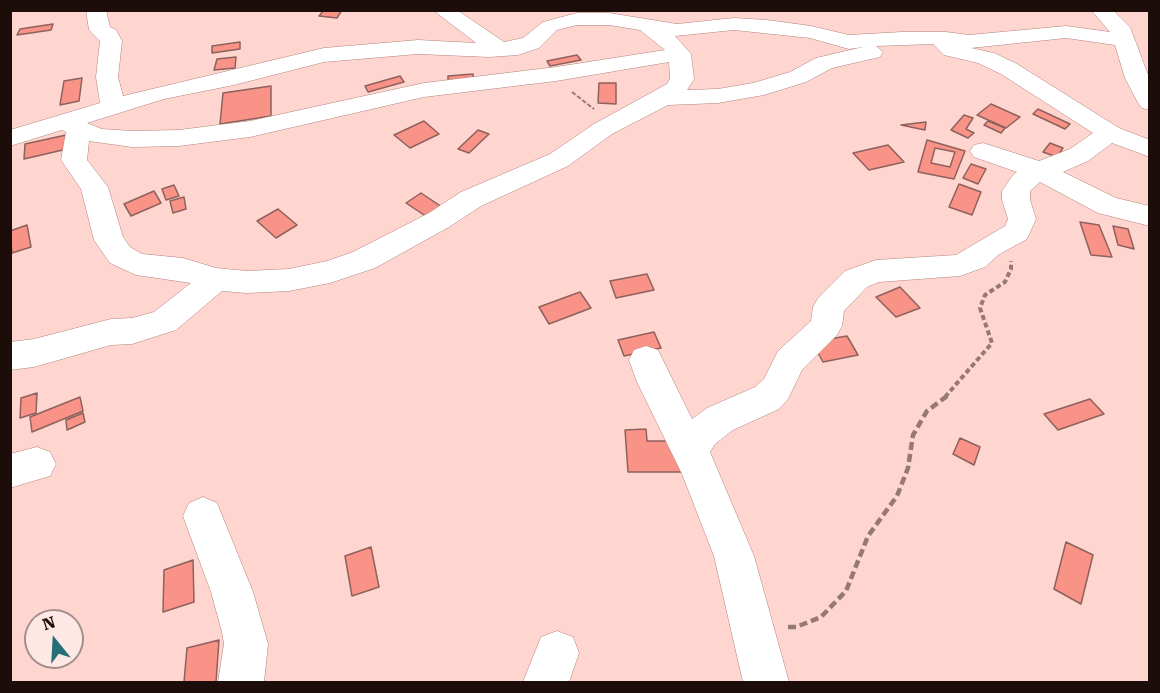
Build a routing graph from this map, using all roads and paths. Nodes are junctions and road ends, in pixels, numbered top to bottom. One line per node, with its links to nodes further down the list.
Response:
1 (96, 10): 12 (street)
2 (442, 10): 8 (street)
3 (1101, 10): 5 (street)
4 (648, 26): 6 (street); 8 (street); 9 (street)
5 (1124, 40): 6 (street); 11 (street)
6 (967, 41): 7 (street)
7 (934, 46): 10 (street); 14 (street)
8 (499, 49): 12 (street)
9 (680, 54): 10 (street); 13 (street)
10 (663, 98): 21 (street)
11 (1149, 103)
12 (113, 106): 13 (street)
13 (72, 125): 15 (street); 21 (street)
14 (1110, 133): 16 (street); 18 (street)
15 (10, 138)
16 (1149, 149)
17 (983, 151): 18 (street)
18 (1040, 171): 19 (street); 20 (street)
19 (1149, 216)
20 (1003, 242): 24 (street); 26 (path)
21 (216, 279): 22 (street)
22 (10, 357)
23 (646, 360): 24 (street)
24 (690, 451): 26 (street)
25 (203, 516): 27 (street)
26 (751, 628): 28 (street)
27 (241, 682)
28 (766, 682)

